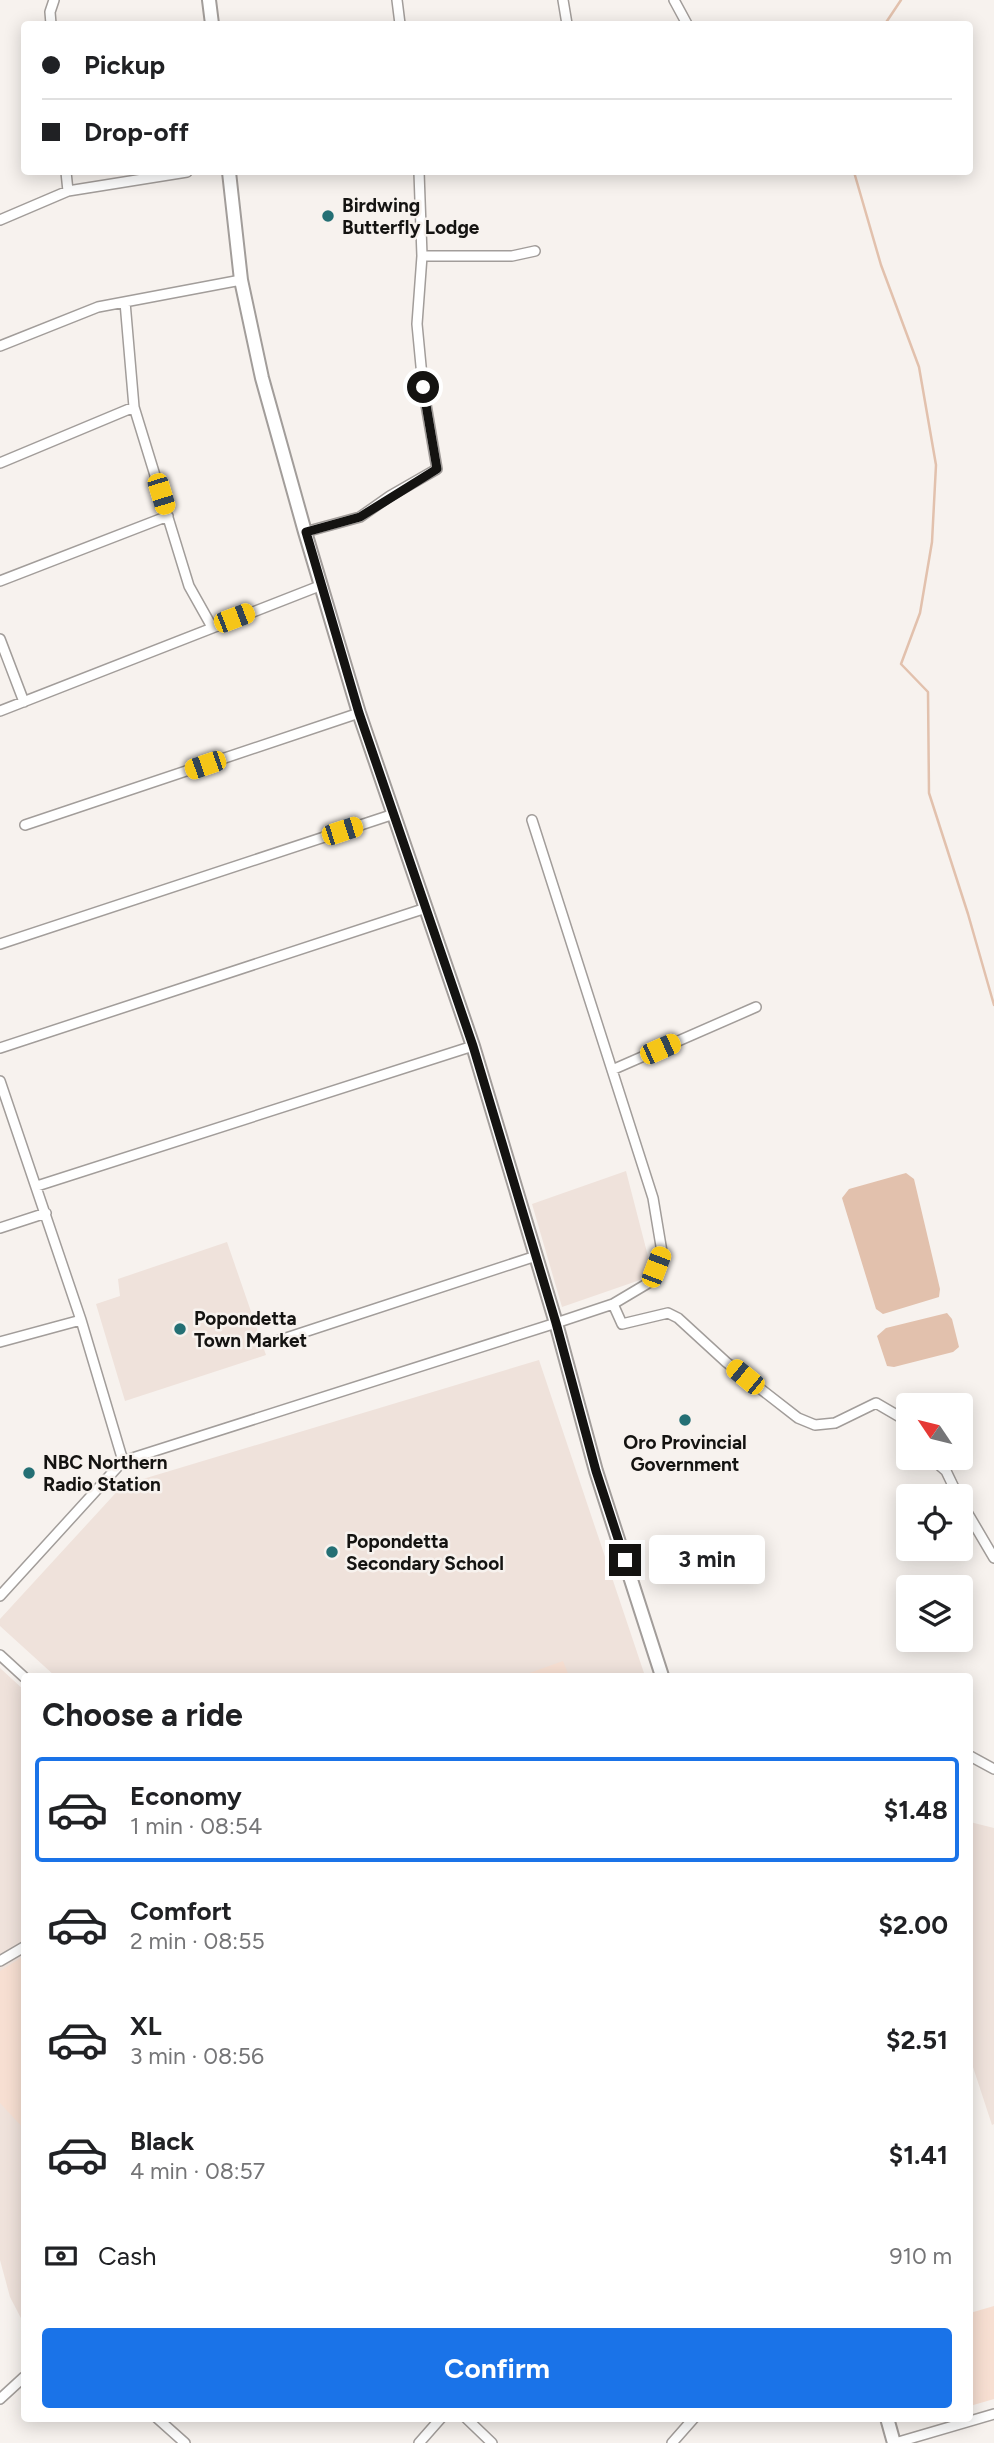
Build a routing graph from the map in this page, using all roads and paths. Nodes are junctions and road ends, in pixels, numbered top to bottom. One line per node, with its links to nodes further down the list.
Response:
1 (54, 0): 6 (street)
2 (209, 0): 7 (main road)
3 (397, 0): 8 (street)
4 (563, 0): 9 (street)
5 (674, 0): 10 (street)
6 (51, 21)
7 (212, 21)
8 (400, 21)
9 (567, 21)
10 (685, 21)
11 (66, 175): 15 (street)
12 (168, 175): 15 (street)
13 (229, 175): 19 (main road)
14 (419, 175): 18 (street)
15 (68, 191): 16 (street)
16 (0, 220)
17 (535, 250): 18 (street)
18 (422, 256): 25 (street)
19 (241, 281): 20 (street); 25 (main road)
20 (125, 302): 21 (street); 22 (street)
21 (0, 346)
22 (134, 407): 23 (street); 24 (street)
23 (0, 463)
24 (168, 516): 26 (street); 28 (street)
25 (306, 532): 27 (main road)
26 (0, 581)
27 (322, 585): 28 (street); 32 (main road)
28 (212, 627): 30 (street)
29 (0, 639): 30 (street)
30 (24, 702): 31 (street)
31 (0, 711)
32 (359, 713): 33 (main road); 35 (street)
33 (394, 814): 36 (main road); 37 (street)
34 (532, 820): 41 (street)
35 (25, 825)
36 (426, 908): 39 (main road); 40 (street)
37 (0, 944)
38 (756, 1007): 41 (street)
39 (473, 1046): 44 (street); 47 (main road)
40 (0, 1048)
41 (612, 1070): 48 (street)
42 (0, 1081): 43 (street)
43 (5, 1110): 44 (street)
44 (37, 1186): 45 (street)
45 (46, 1213): 46 (street); 49 (street)
46 (0, 1227)
47 (536, 1256): 50 (main road); 51 (street)
48 (613, 1304): 50 (street); 53 (street)
49 (81, 1320): 52 (street); 54 (street)
50 (556, 1323): 54 (street); 59 (main road)
51 (277, 1341)
52 (0, 1342)
53 (896, 1415)
54 (123, 1461): 57 (street)
55 (973, 1522): 56 (street)
56 (994, 1558)
57 (0, 1597)
58 (0, 1655): 60 (street)
59 (661, 1673)
60 (21, 1674)
61 (973, 1758): 62 (street)
62 (994, 1769)
63 (21, 1949): 64 (street)
64 (0, 1961)
65 (21, 2380): 66 (street)
66 (0, 2399)
67 (994, 2414): 68 (street)
68 (973, 2420)
69 (161, 2422): 75 (street)
70 (437, 2422): 76 (street)
71 (470, 2422): 77 (street)
72 (690, 2422): 78 (street)
73 (888, 2422): 79 (main road)
74 (967, 2422): 79 (street)
75 (185, 2443)
76 (419, 2443)
77 (492, 2443)
78 (672, 2443)
79 (895, 2443)

